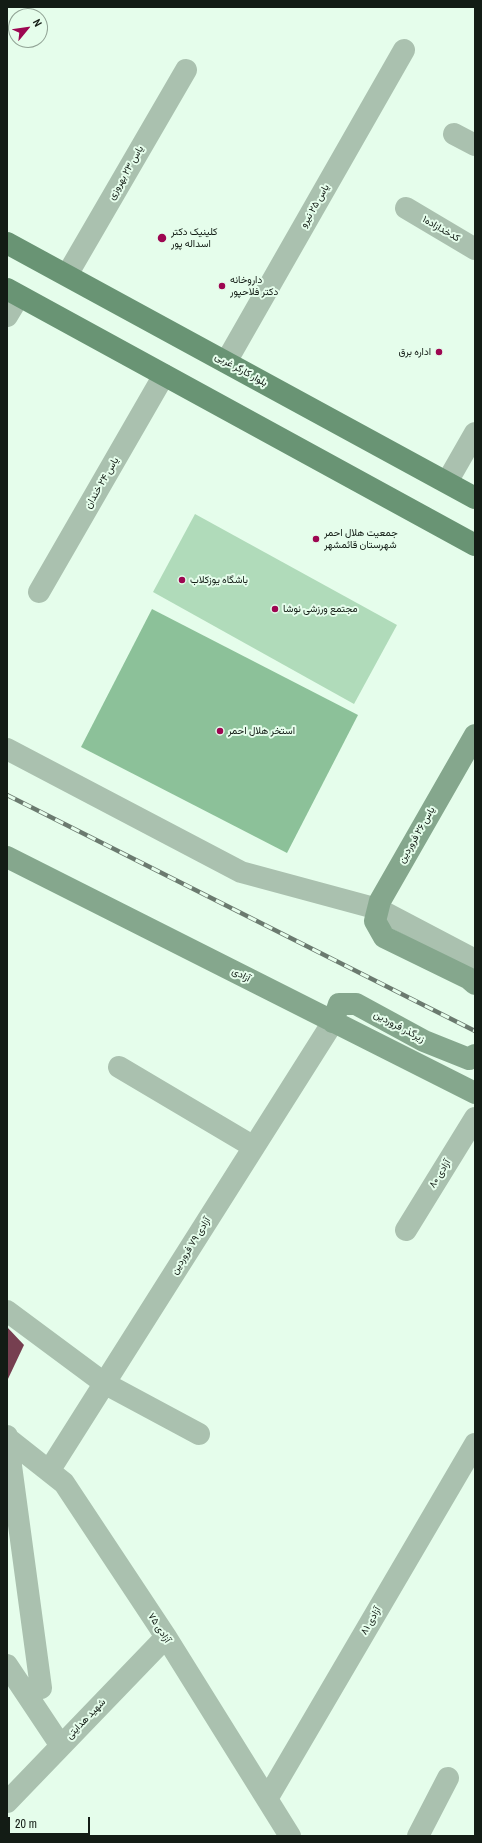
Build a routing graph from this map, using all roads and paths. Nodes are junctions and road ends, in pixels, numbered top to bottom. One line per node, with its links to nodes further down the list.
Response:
1 (404, 50): 11 (street, یاس ۲۵ نیرو)
2 (186, 70): 8 (street, یاس ۲۳ بهروزی)
3 (454, 134): 4 (street)
4 (475, 146)
5 (406, 208): 7 (street, کدخدازاده۱)
6 (7, 243): 8 (main road, بلوار کارگر غربی)
7 (475, 249)
8 (67, 275): 11 (main road, بلوار کارگر غربی)
9 (13, 293): 10 (street); 12 (main road)
10 (7, 316)
11 (226, 362): 14 (main road, بلوار کارگر غربی)
12 (164, 375): 16 (main road); 17 (street, یاس ۲۴ خندان)
13 (475, 433): 14 (street)
14 (447, 482): 15 (main road, بلوار کارگر غربی)
15 (475, 498)
16 (475, 544)
17 (39, 592)
18 (475, 735): 21 (street, یاس ۲۶ فروردین)
19 (7, 749): 21 (street)
20 (7, 857): 24 (street, آزادی)
21 (378, 909): 22 (street); 23 (street, یاس ۲۶ فروردین)
22 (475, 960)
23 (475, 984)
24 (333, 1022): 25 (street, زیرگذر فروردین); 27 (street, آزادی); 29 (street, آزادی ۷۹ فروردین)
25 (475, 1055)
26 (119, 1067): 29 (street)
27 (475, 1094)
28 (475, 1118): 30 (street, آزادی ۸۰)
29 (254, 1147): 32 (street, آزادی ۷۹ فروردین)
30 (406, 1230)
31 (7, 1311): 32 (street)
32 (104, 1383): 33 (street); 36 (street, آزادی ۷۹ فروردین)
33 (199, 1434)
34 (7, 1437): 36 (street, آزادی ۷۵); 39 (street)
35 (475, 1444): 42 (street, آزادی ۸۱)
36 (49, 1471): 37 (street, آزادی ۷۵)
37 (166, 1637): 40 (street, شهید هدایتی); 42 (street, آزادی ۷۵)
38 (7, 1665): 40 (street)
39 (41, 1688)
40 (60, 1746): 43 (street, شهید هدایتی)
41 (448, 1778): 45 (street)
42 (267, 1799): 44 (street, آزادی ۷۵)
43 (7, 1802)
44 (290, 1836)
45 (418, 1836)

